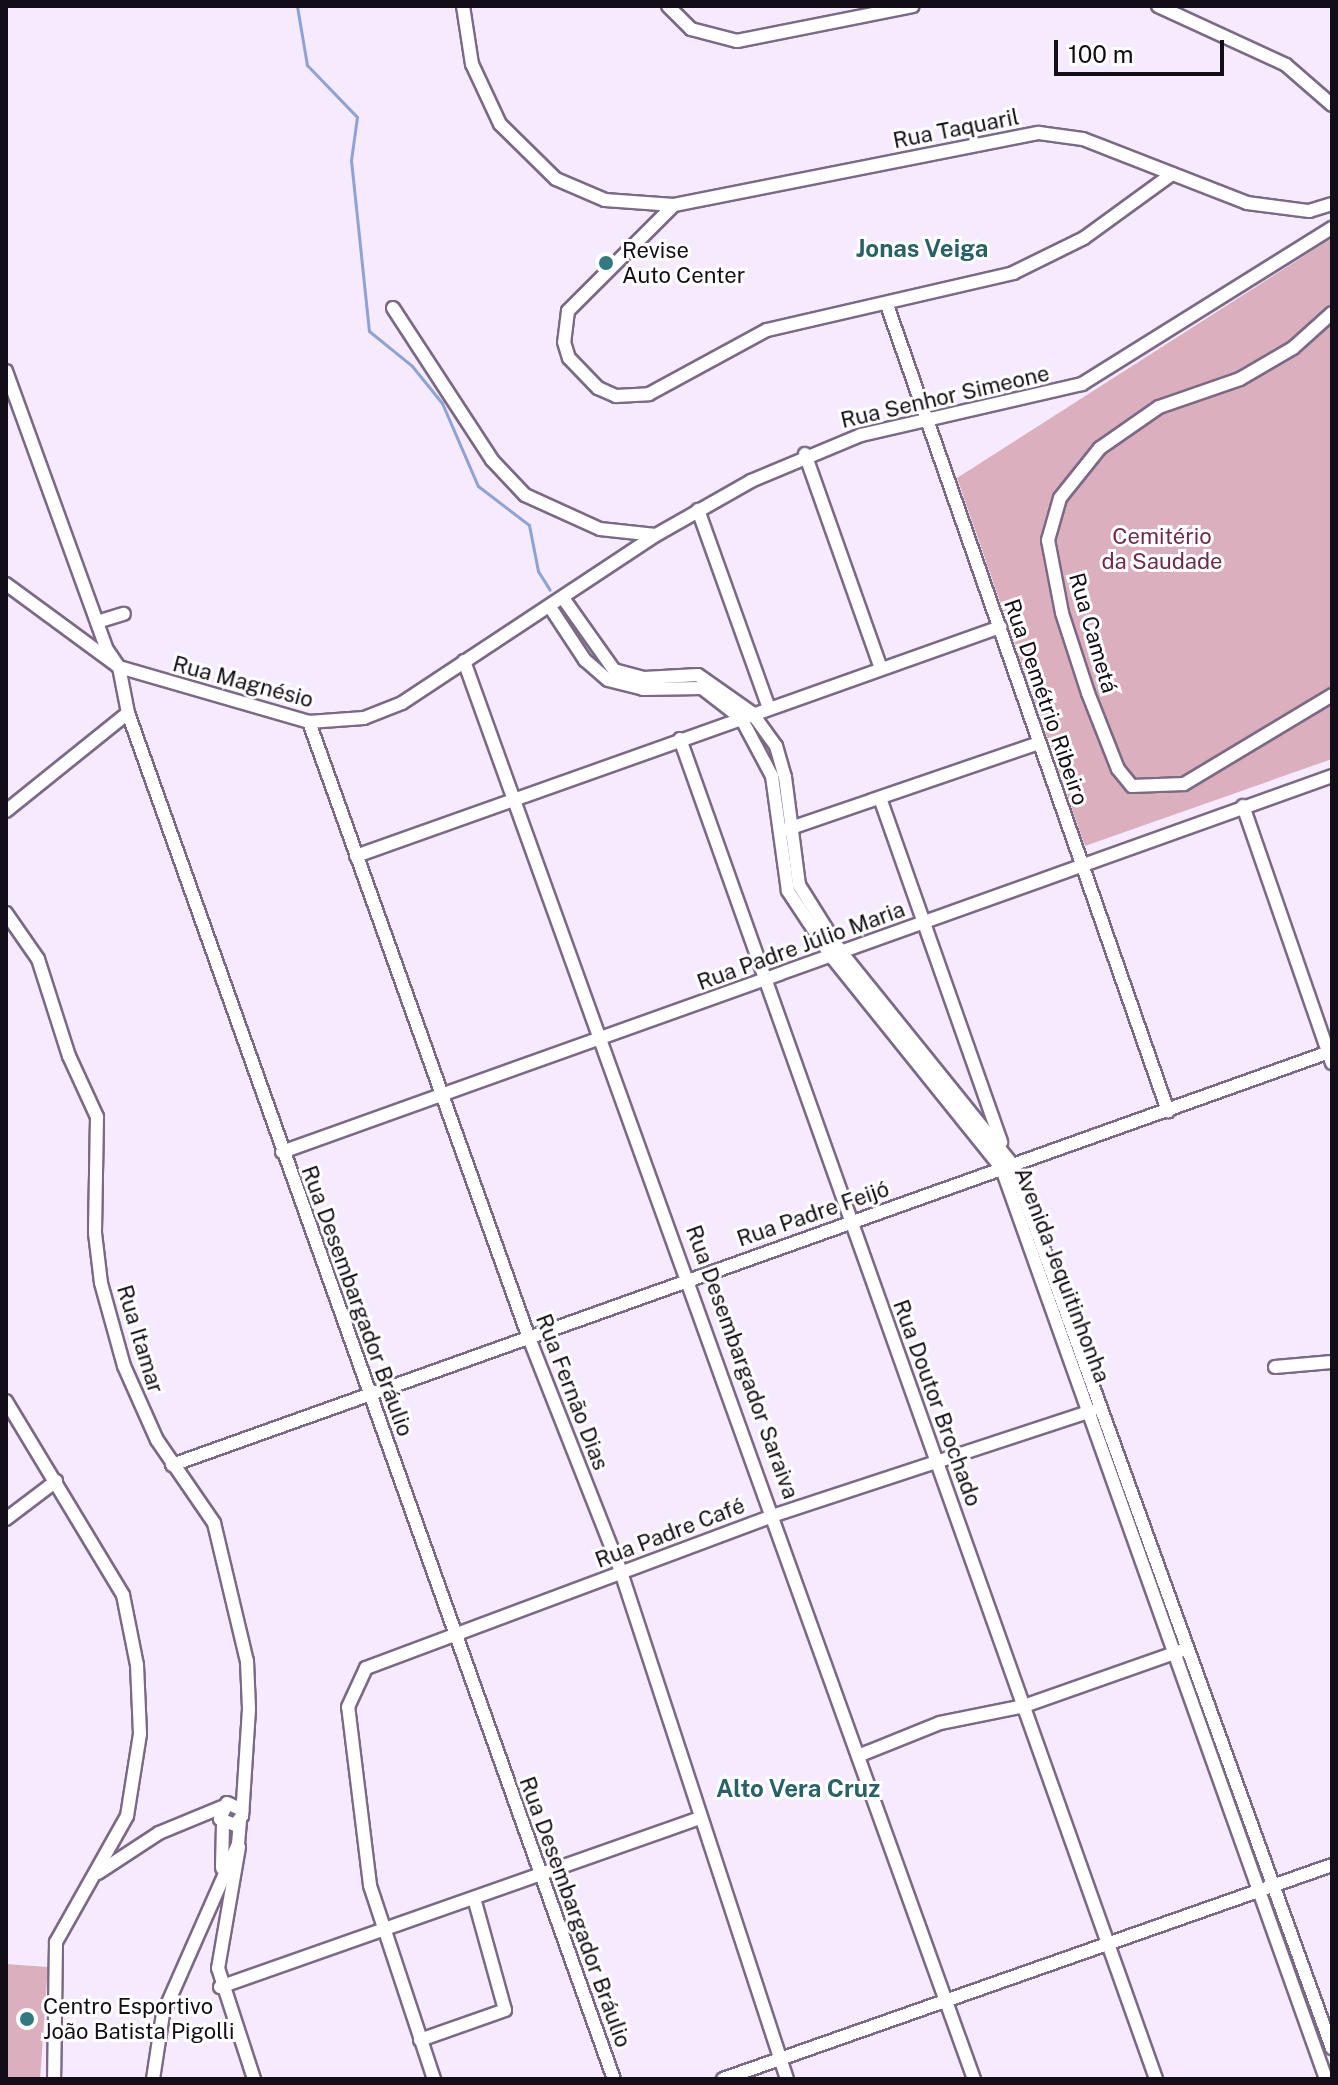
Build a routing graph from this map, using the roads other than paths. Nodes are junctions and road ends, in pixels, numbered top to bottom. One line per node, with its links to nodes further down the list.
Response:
1 (463, 6): 8 (street, Rua Taquaril)
2 (668, 6): 3 (street)
3 (913, 6)
4 (1158, 6): 5 (street)
5 (1332, 105)
6 (1172, 174): 7 (street, Rua Taquaril); 8 (street, Rua Taquaril); 10 (street)
7 (1332, 204)
8 (674, 205): 10 (street)
9 (1332, 228): 14 (street, Rua Senhor Simeone)
10 (887, 305): 14 (street, Rua Demétrio Ribeiro)
11 (393, 308): 17 (street)
12 (1332, 313): 27 (street, Rua Cametá)
13 (6, 371): 22 (street, Rua Desembargador Bráulio)
14 (925, 419): 15 (street, Rua Senhor Simeone); 23 (street, Rua Demétrio Ribeiro)
15 (805, 454): 16 (street, Rua Senhor Simeone); 25 (street)
16 (698, 510): 17 (street, Rua Senhor Simeone); 28 (street)
17 (656, 535): 19 (street, Rua Senhor Simeone)
18 (6, 584): 26 (street)
19 (563, 598): 20 (street, Rua Magnésio); 30 (street, Avenida Jequitinhonha)
20 (550, 607): 24 (street, Rua Magnésio); 30 (street, Avenida Jequitinhonha)
21 (124, 614): 22 (street)
22 (97, 622): 26 (street, Rua Desembargador Bráulio)
23 (1000, 627): 25 (street); 33 (street, Rua Demétrio Ribeiro)
24 (464, 661): 31 (street, Rua Magnésio); 36 (street, Rua Desembargador Saraiva)
25 (880, 666): 28 (street)
26 (119, 667): 29 (street, Rua Desembargador Bráulio); 31 (street, Rua Magnésio)
27 (1332, 695)
28 (768, 706): 30 (street)
29 (128, 713): 38 (street); 52 (street, Rua Desembargador Bráulio)
30 (746, 716): 32 (street); 39 (street, Avenida Jequitinhonha)
31 (309, 722): 40 (street, Rua Fernão Dias)
32 (680, 739): 36 (street); 45 (street, Rua Doutor Brochado)
33 (1039, 743): 35 (street); 41 (street, Rua Demétrio Ribeiro)
34 (1332, 776): 37 (street, Rua Padre Júlio Maria)
35 (880, 798): 39 (street); 43 (street)
36 (514, 801): 40 (street); 46 (street, Rua Desembargador Saraiva)
37 (1243, 806): 41 (street, Rua Padre Júlio Maria); 47 (street)
38 (6, 811)
39 (786, 829): 44 (street, Avenida Jequitinhonha)
40 (356, 856): 49 (street, Rua Fernão Dias)
41 (1081, 865): 43 (street, Rua Padre Júlio Maria); 51 (street, Rua Demétrio Ribeiro)
42 (6, 913): 63 (street, Rua Itamar)
43 (923, 923): 44 (street, Rua Padre Júlio Maria); 48 (street)
44 (836, 954): 45 (street, Rua Padre Júlio Maria); 50 (street, Avenida Jequitinhonha)
45 (763, 982): 46 (street, Rua Padre Júlio Maria); 54 (street, Rua Doutor Brochado)
46 (604, 1039): 49 (street, Rua Padre Júlio Maria); 55 (street, Rua Desembargador Saraiva)
47 (1331, 1055): 51 (street, Rua Padre Feijó)
48 (982, 1092): 50 (street); 53 (street)
49 (441, 1098): 52 (street, Rua Padre Júlio Maria); 56 (street, Rua Fernão Dias)
50 (964, 1108): 53 (street, Avenida Jequitinhonha)
51 (1168, 1111): 53 (street, Rua Padre Feijó)
52 (282, 1152): 59 (street, Rua Desembargador Bráulio)
53 (1007, 1164): 54 (street, Rua Padre Feijó); 61 (street, Avenida Jequitinhonha); 67 (street, Avenida Jequitinhonha)
54 (851, 1222): 55 (street, Rua Padre Feijó); 62 (street, Rua Doutor Brochado)
55 (690, 1278): 56 (street, Rua Padre Feijó); 65 (street, Rua Desembargador Saraiva)
56 (529, 1338): 59 (street, Rua Padre Feijó); 68 (street, Rua Fernão Dias)
57 (1332, 1362): 58 (street)
58 (1275, 1367)
59 (368, 1391): 63 (street, Rua Padre Feijó); 69 (street, Rua Desembargador Bráulio)
60 (6, 1401): 64 (street)
61 (1091, 1411): 62 (street, Rua Padre Café); 67 (street, Avenida Jequitinhonha)
62 (937, 1463): 65 (street, Rua Padre Café); 71 (street, Rua Doutor Brochado)
63 (172, 1465): 73 (street, Rua Itamar)
64 (56, 1481): 66 (street); 79 (street)
65 (775, 1515): 68 (street, Rua Padre Café); 72 (street, Rua Desembargador Saraiva)
66 (6, 1519)
67 (1153, 1571): 70 (street, Avenida Jequitinhonha)
68 (621, 1572): 69 (street, Rua Padre Café); 76 (street, Rua Fernão Dias)
69 (454, 1634): 81 (street, Rua Desembargador Bráulio); 85 (street, Rua Padre Café)
70 (1181, 1651): 71 (street); 83 (street, Avenida Jequitinhonha)
71 (1024, 1706): 72 (street); 86 (street, Rua Doutor Brochado)
72 (858, 1756): 88 (street, Rua Desembargador Saraiva)
73 (247, 1773): 74 (street); 75 (street, Rua Itamar)
74 (223, 1813): 75 (street); 75 (street); 79 (street); 80 (street)
75 (241, 1816): 77 (street, Rua Itamar)
76 (700, 1818): 81 (street); 91 (street, Rua Fernão Dias)
77 (238, 1844): 80 (street, Rua Itamar); 82 (street, Rua Itamar)
78 (1332, 1865): 83 (street)
79 (95, 1875): 92 (street)
80 (221, 1875): 82 (street); 93 (street)
81 (540, 1875): 84 (street); 96 (street, Rua Desembargador Bráulio)
82 (233, 1888): 87 (street, Rua Itamar)
83 (1267, 1888): 86 (street); 90 (street, Avenida Jequitinhonha); 101 (street, Avenida Jequitinhonha)
84 (474, 1898): 85 (street); 89 (street)
85 (385, 1931): 87 (street); 89 (street)
86 (1108, 1944): 88 (street); 100 (street, Rua Doutor Brochado)
87 (220, 1987): 94 (street, Rua Itamar)
88 (946, 2002): 91 (street); 99 (street, Rua Desembargador Saraiva)
89 (420, 2040): 95 (street)
90 (1332, 2048)
91 (782, 2058): 97 (street); 98 (street, Rua Fernão Dias)
92 (54, 2079)
93 (153, 2079)
94 (254, 2079)
95 (434, 2079)
96 (614, 2079)
97 (723, 2079)
98 (787, 2079)
99 (974, 2079)
100 (1156, 2079)
101 (1326, 2079)

